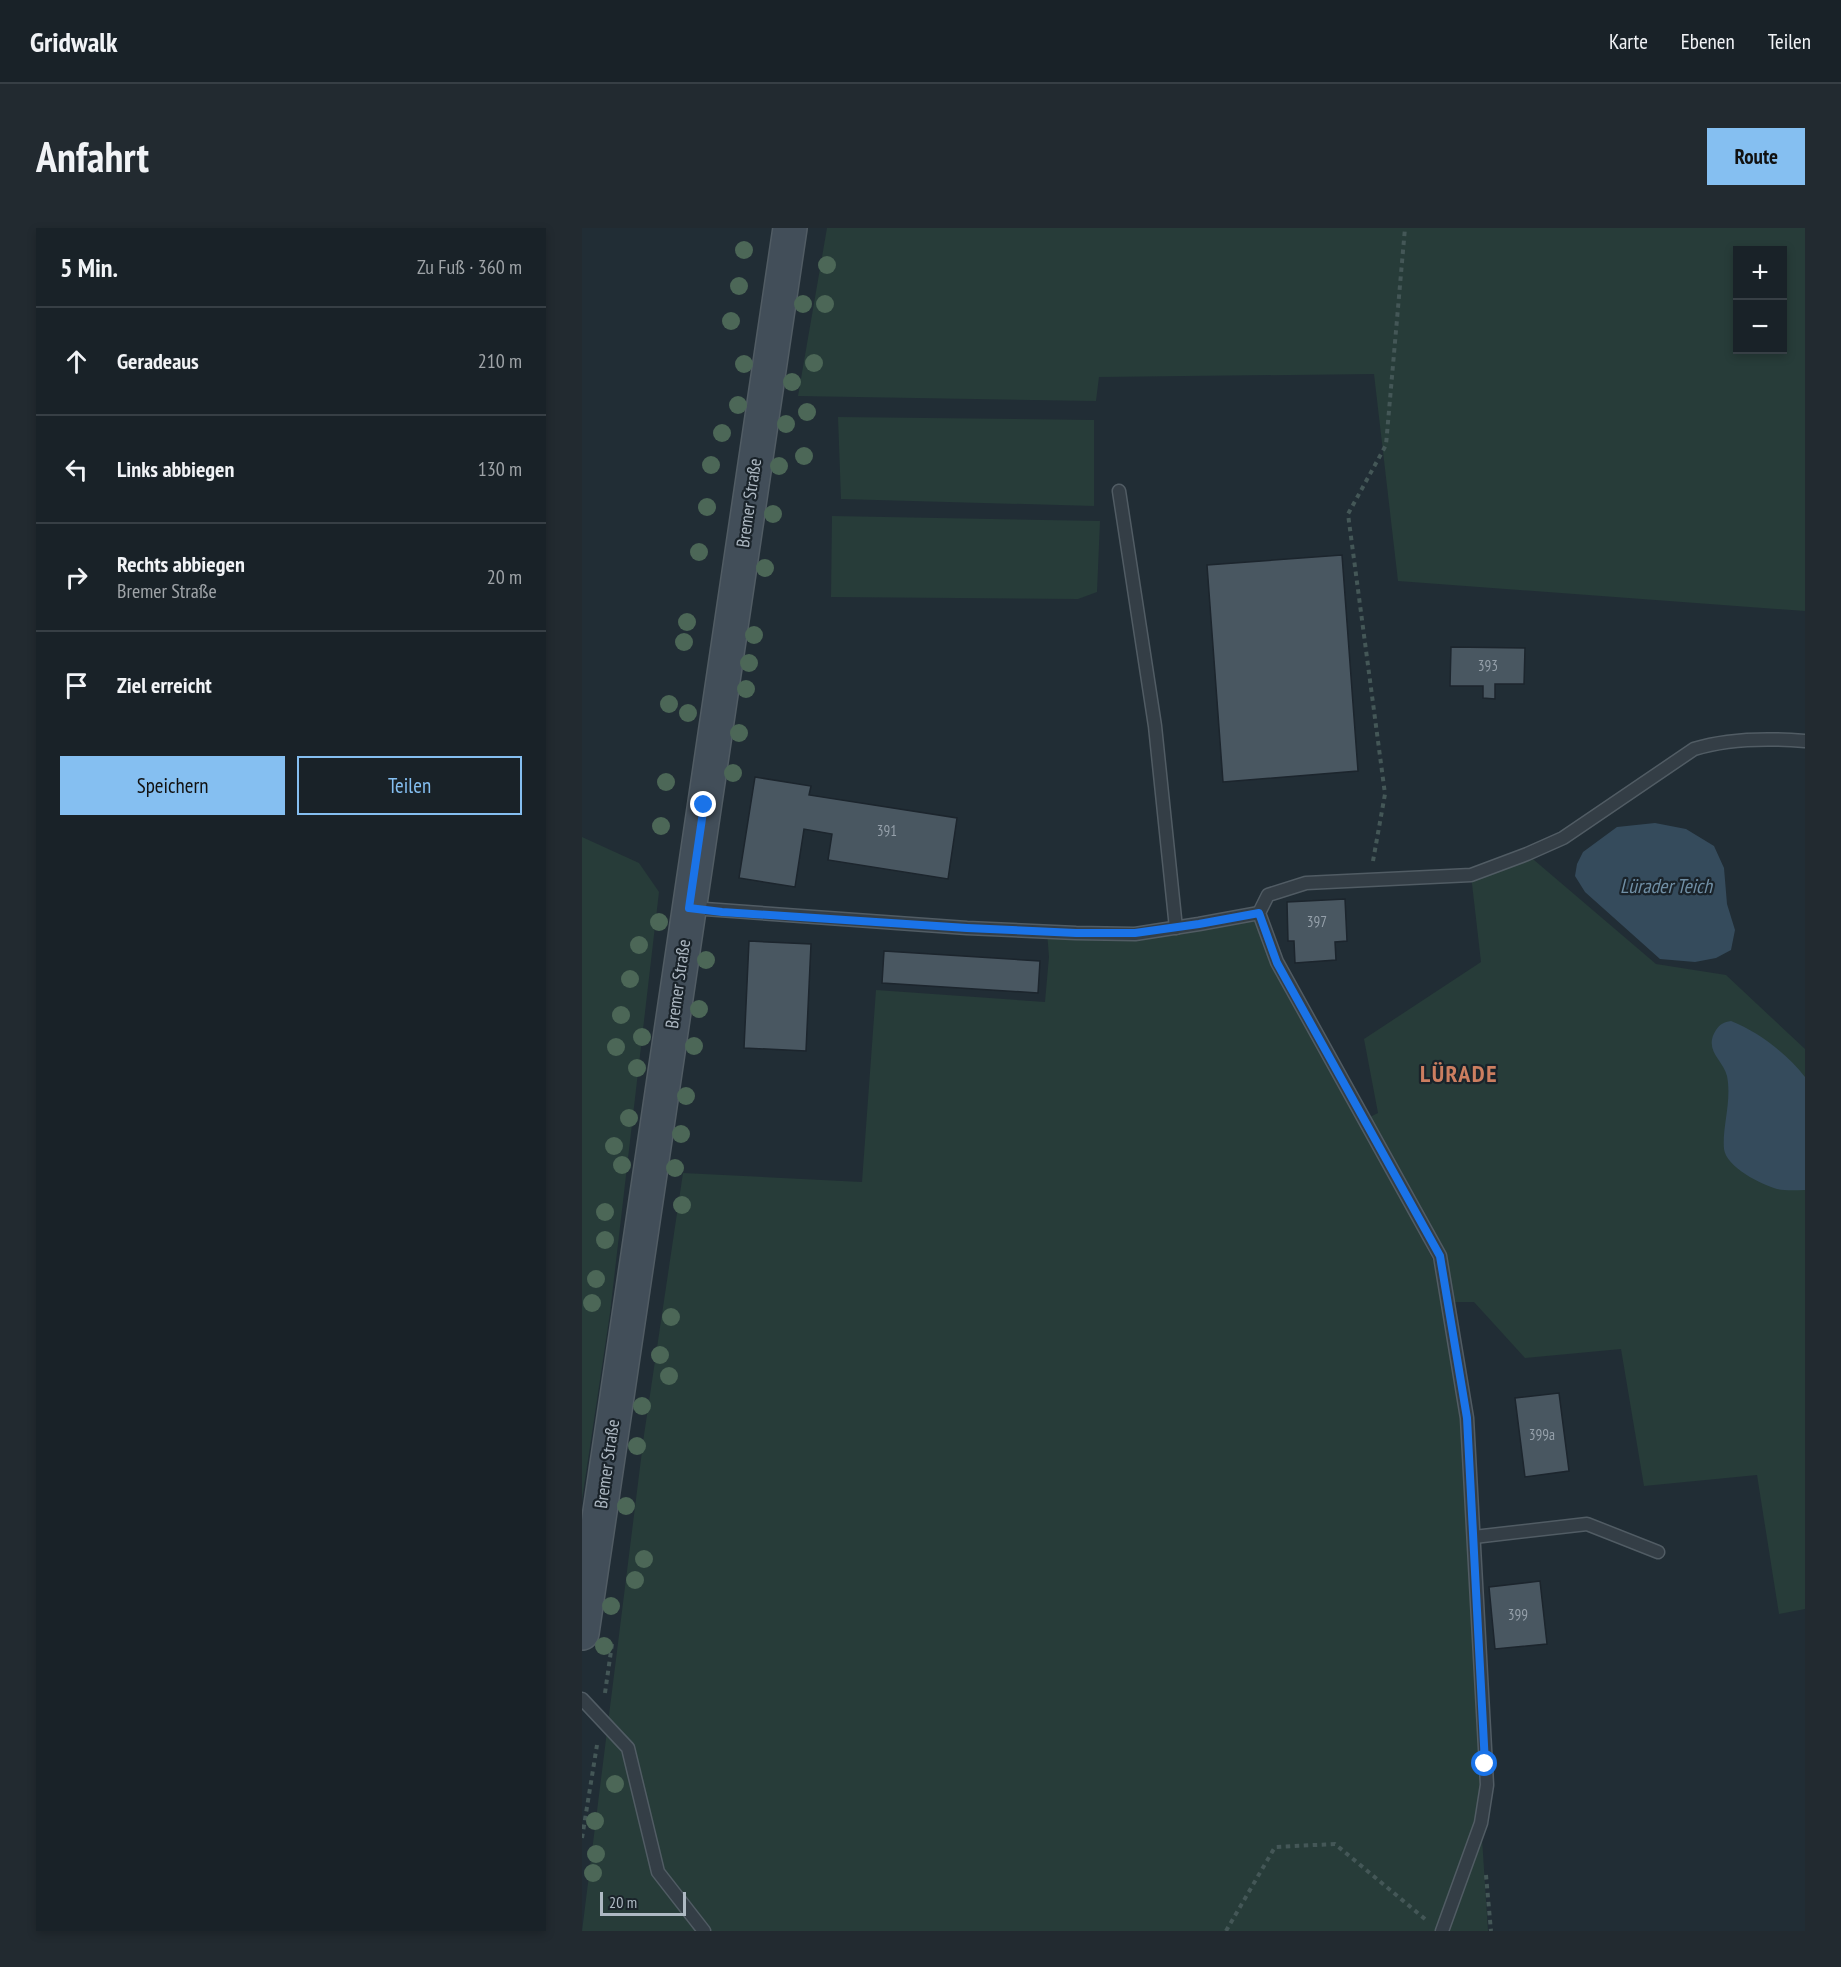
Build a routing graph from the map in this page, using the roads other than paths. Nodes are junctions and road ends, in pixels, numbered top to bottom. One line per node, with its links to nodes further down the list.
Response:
1 (790, 228): 4 (main road, Bremer Straße)
2 (1119, 491): 6 (lane)
3 (1805, 741): 5 (lane)
4 (689, 908): 6 (lane); 9 (main road, Bremer Straße)
5 (1259, 913): 6 (lane); 7 (lane)
6 (1176, 928)
7 (1474, 1537): 8 (lane); 11 (lane)
8 (1658, 1552)
9 (582, 1633)
10 (582, 1699): 12 (lane)
11 (1436, 1927)
12 (704, 1931)

